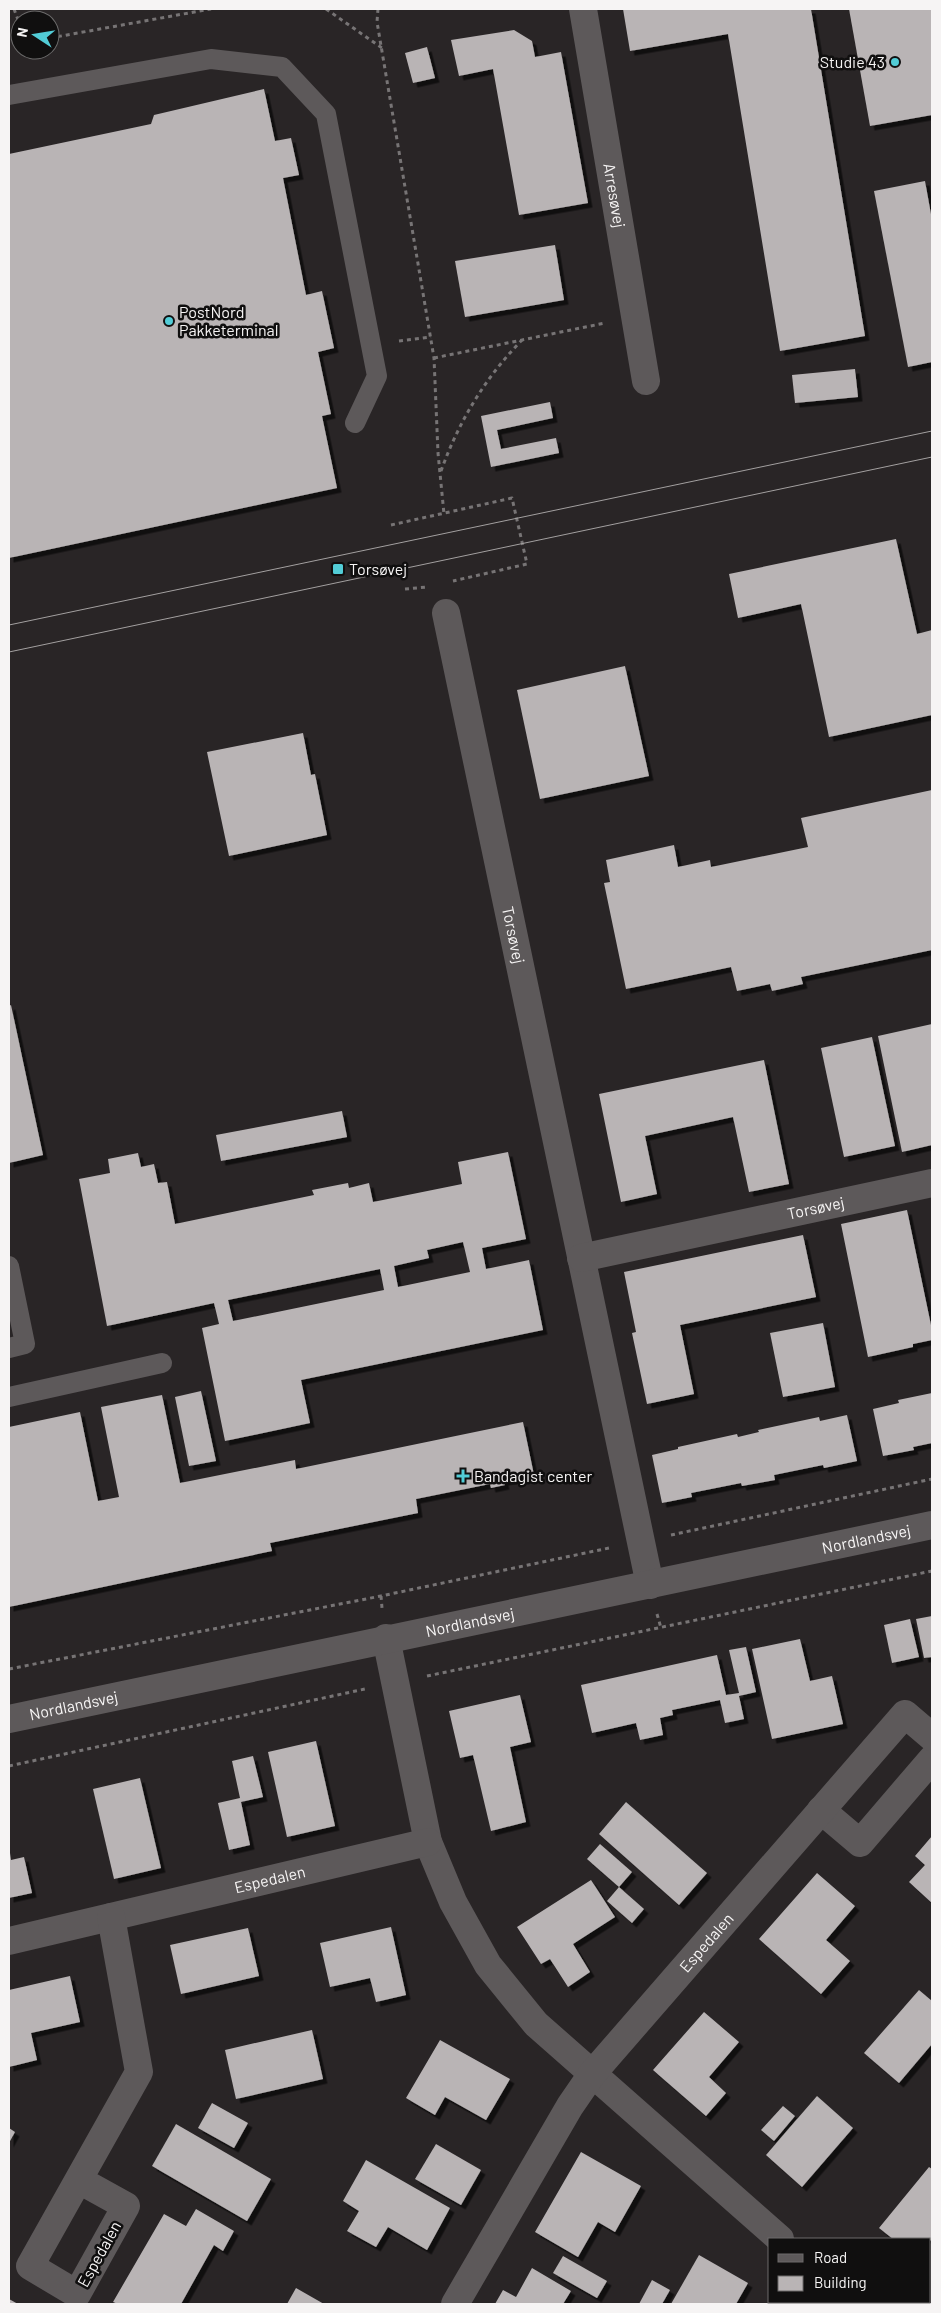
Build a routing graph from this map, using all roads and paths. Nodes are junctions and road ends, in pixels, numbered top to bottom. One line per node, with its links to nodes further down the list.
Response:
1 (211, 9): 5 (path)
2 (326, 9): 6 (path)
3 (378, 9): 6 (path)
4 (583, 9): 8 (street, Arresøvej)
5 (60, 36)
6 (382, 48): 9 (path)
7 (9, 94): 14 (lane)
8 (633, 317): 10 (path); 13 (street, Arresøvej)
9 (431, 337): 11 (path); 12 (path)
10 (523, 340): 12 (path); 15 (path)
11 (390, 342)
12 (434, 358): 15 (path)
13 (646, 381)
14 (355, 423)
15 (440, 473): 16 (path)
16 (444, 514): 17 (path); 18 (path)
17 (392, 525)
18 (464, 578)
19 (446, 613): 21 (street, Torsøvej)
20 (932, 1183): 21 (street, Torsøvej)
21 (581, 1258): 28 (street, Torsøvej)
22 (9, 1266): 23 (lane)
23 (9, 1348)
24 (162, 1363): 25 (lane)
25 (9, 1397)
26 (932, 1479): 28 (path)
27 (932, 1525): 30 (street, Nordlandsvej)
28 (640, 1542): 30 (street, Torsøvej); 32 (path)
29 (932, 1571): 33 (path)
30 (650, 1585): 31 (street, Nordlandsvej)
31 (386, 1638): 33 (street); 34 (street, Nordlandsvej)
32 (9, 1669)
33 (395, 1682): 37 (path); 39 (street)
34 (9, 1719)
35 (932, 1737): 38 (street, Espedalen)
36 (932, 1759): 38 (street)
37 (9, 1766)
38 (821, 1810): 42 (street, Espedalen)
39 (428, 1842): 40 (street, Espedalen); 42 (street)
40 (111, 1917): 41 (street, Espedalen); 43 (street)
41 (9, 1941)
42 (592, 2074): 44 (street); 45 (street, Espedalen)
43 (79, 2180)
44 (779, 2238)
45 (455, 2304)

